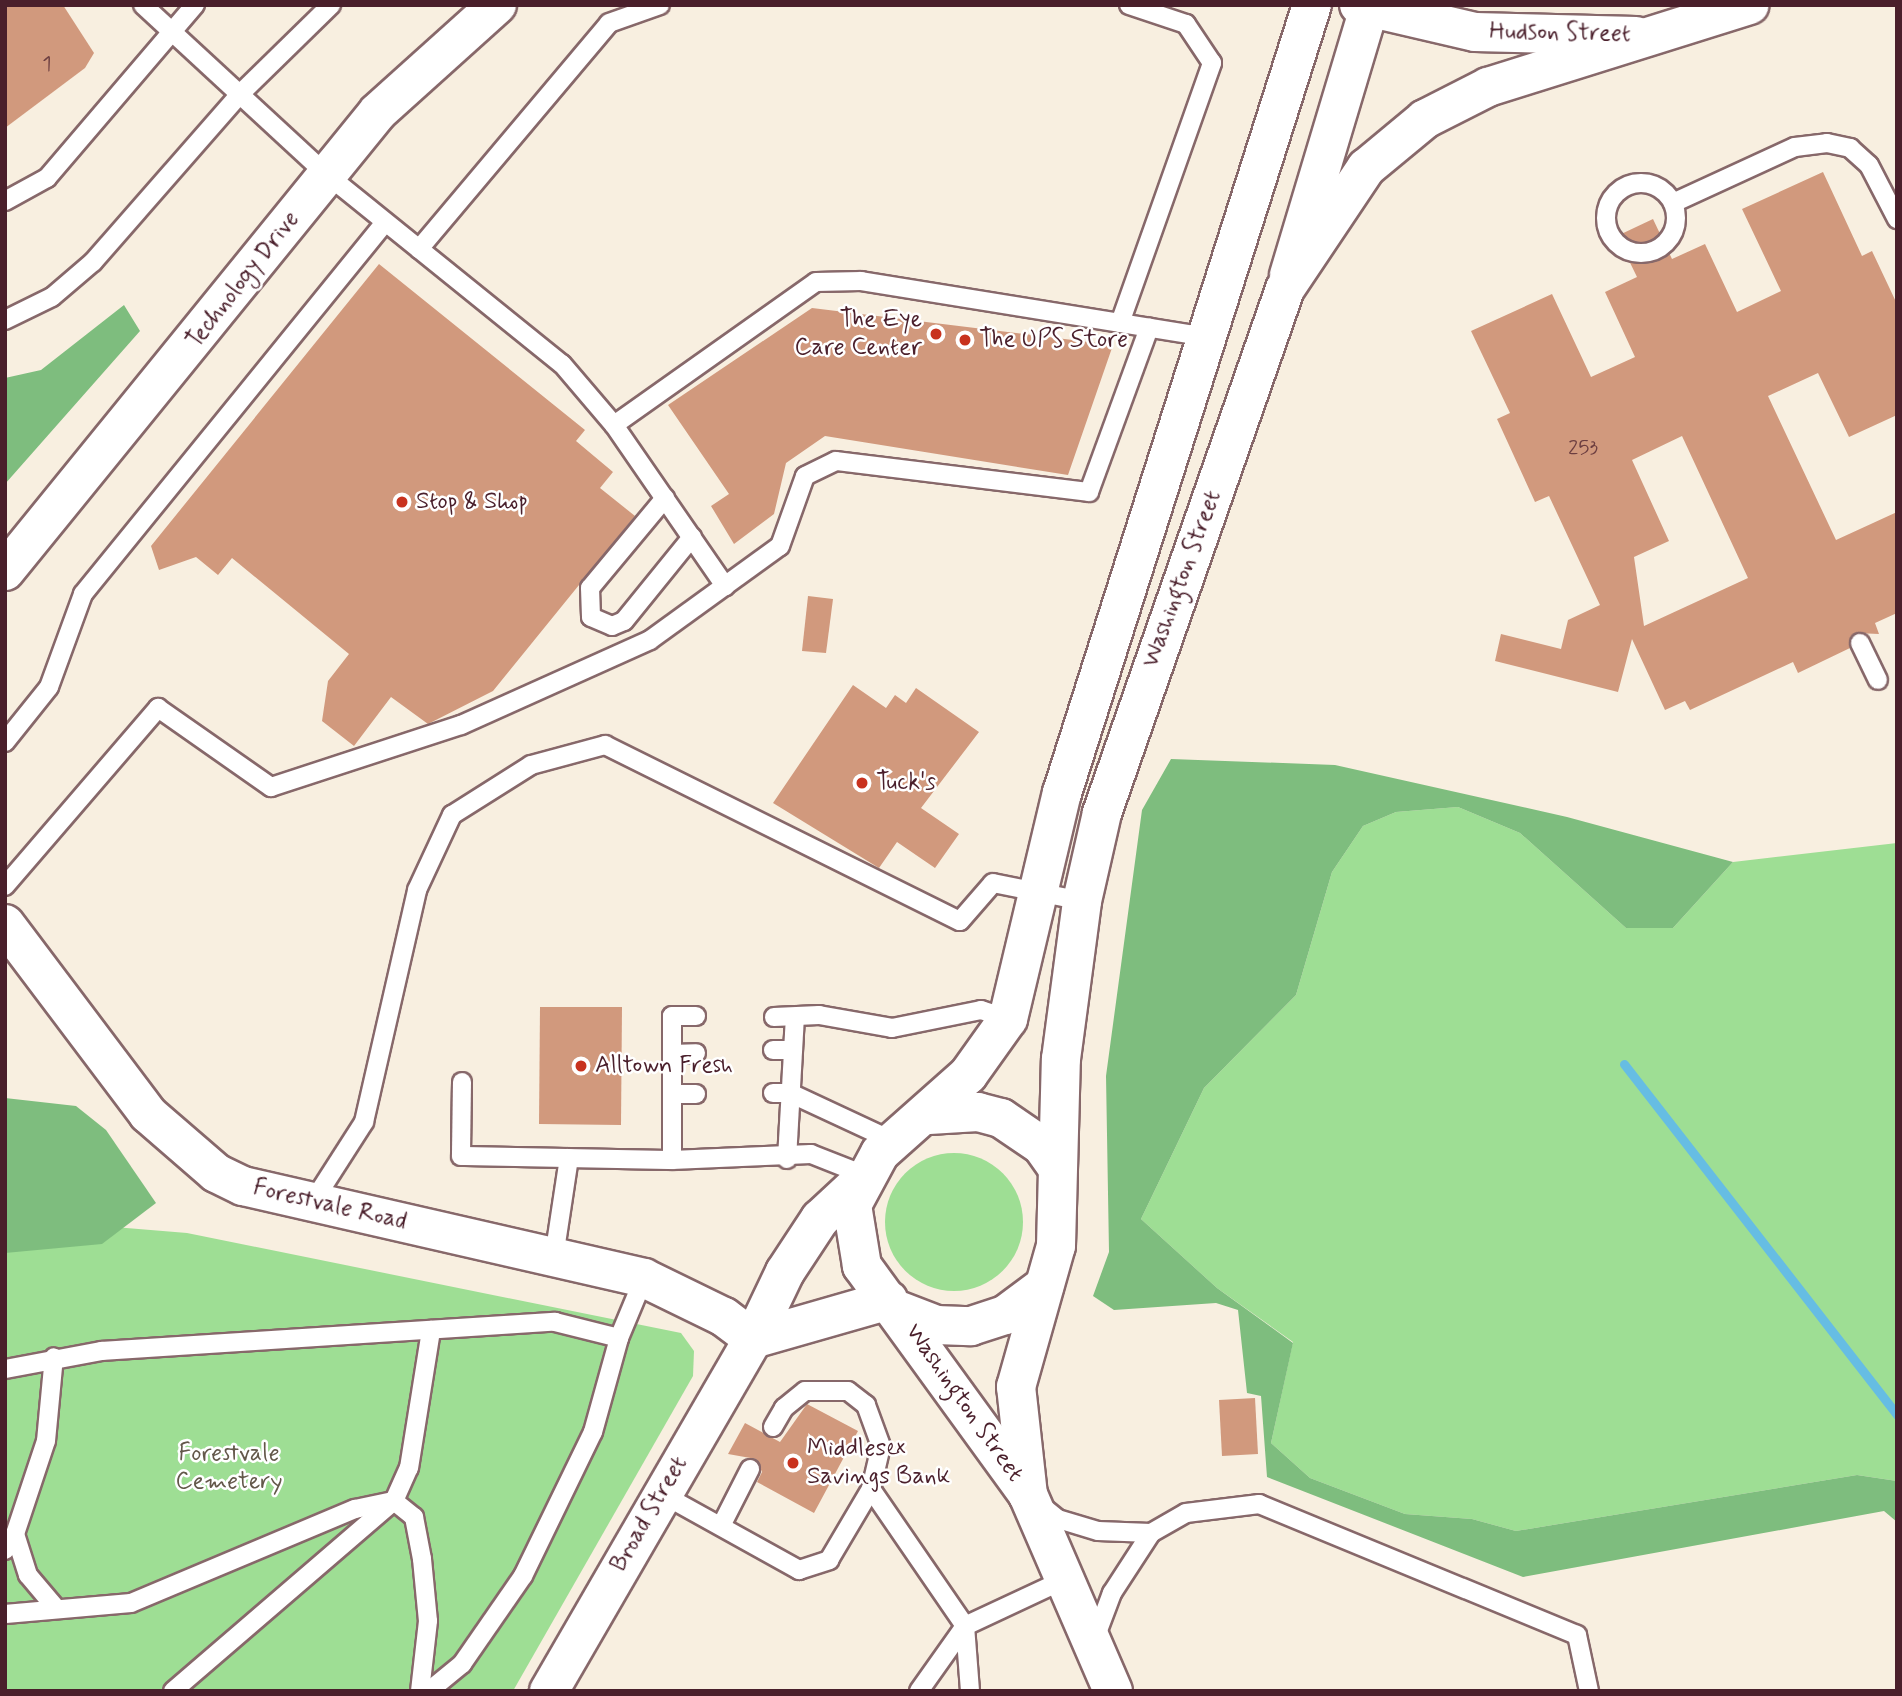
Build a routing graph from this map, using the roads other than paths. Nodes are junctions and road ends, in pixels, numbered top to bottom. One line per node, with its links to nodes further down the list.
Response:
1 (143, 5): 10 (lane)
2 (195, 5): 10 (lane)
3 (331, 5): 12 (lane)
4 (497, 5): 13 (main road, Technology Drive)
5 (660, 5): 18 (lane)
6 (1129, 5): 21 (lane)
7 (1311, 5): 23 (main road, Washington Street)
8 (1749, 5): 11 (main road, Hudson Street)
9 (1366, 6): 11 (main road, Hudson Street); 19 (main road, Washington Street)
10 (167, 34): 12 (lane); 14 (lane)
11 (1636, 36): 19 (main road)
12 (239, 95): 13 (lane); 20 (lane)
13 (325, 173): 17 (lane); 27 (main road, Technology Drive)
14 (5, 201)
15 (1673, 203): 16 (lane)
16 (1897, 219)
17 (385, 222): 18 (lane); 31 (lane)
18 (419, 249): 24 (lane)
19 (1285, 289): 34 (main road, Washington Street)
20 (5, 320)
21 (1120, 323): 22 (lane); 24 (lane)
22 (1149, 328): 23 (lane); 28 (lane)
23 (1206, 337): 33 (main road, Washington Street)
24 (614, 425): 25 (lane)
25 (665, 498): 26 (lane); 26 (lane)
26 (692, 537): 28 (lane)
27 (5, 571)
28 (725, 586): 32 (lane)
29 (1860, 643): 30 (lane)
30 (1878, 680)
31 (5, 742)
32 (5, 886)
33 (1038, 894): 34 (lane); 39 (main road, Washington Street); 55 (lane)
34 (1082, 901): 53 (main road, Washington Street)
35 (5, 924): 55 (main road, Forestvale Road)
36 (696, 1016): 43 (lane)
37 (774, 1017): 38 (lane)
38 (795, 1017): 39 (lane); 41 (lane)
39 (1008, 1019): 48 (main road, Washington Street)
40 (773, 1050): 41 (lane)
41 (793, 1050): 45 (lane)
42 (696, 1053): 43 (lane)
43 (672, 1054): 46 (lane)
44 (462, 1082): 50 (lane)
45 (782, 1093): 49 (lane); 51 (lane)
46 (672, 1094): 47 (lane); 52 (lane)
47 (696, 1094)
48 (929, 1115): 49 (main road, Washington Street); 53 (main road)
49 (893, 1141): 54 (main road, Washington Street)
50 (569, 1158): 52 (lane); 56 (lane)
51 (787, 1159): 52 (lane); 54 (lane)
52 (672, 1160)
53 (1056, 1166): 58 (main road, Washington Street)
54 (862, 1179): 59 (main road, Washington Street); 62 (main road, Broad Street)
55 (314, 1200): 56 (main road, Forestvale Road)
56 (554, 1257): 57 (main road, Forestvale Road)
57 (644, 1278): 61 (lane); 62 (main road, Forestvale Road)
58 (1044, 1286): 59 (main road, Washington Street); 69 (main road, Washington Street)
59 (894, 1306): 62 (main road); 69 (main road, Washington Street)
60 (431, 1330): 61 (lane); 63 (lane); 70 (lane)
61 (619, 1338): 82 (lane)
62 (754, 1339): 68 (main road, Broad Street)
63 (54, 1357): 64 (lane); 73 (lane)
64 (5, 1369)
65 (773, 1427): 67 (lane)
66 (750, 1469): 71 (lane)
67 (871, 1489): 71 (lane); 78 (lane)
68 (662, 1494): 71 (lane); 83 (main road, Broad Street)
69 (1028, 1495): 72 (lane); 75 (main road, Washington Street)
70 (394, 1501): 76 (lane); 80 (lane); 81 (lane)
71 (720, 1525)
72 (1152, 1533): 79 (lane); 87 (lane)
73 (15, 1534): 74 (lane); 76 (lane)
74 (5, 1550)
75 (1061, 1581): 78 (lane); 79 (main road, Washington Street)
76 (55, 1607): 77 (lane)
77 (5, 1614)
78 (965, 1626): 84 (lane); 85 (lane)
79 (1092, 1648): 86 (main road, Washington Street)
80 (173, 1691)
81 (420, 1691)
82 (429, 1691)
83 (549, 1691)
84 (919, 1691)
85 (970, 1691)
86 (1113, 1691)
87 (1589, 1691)

